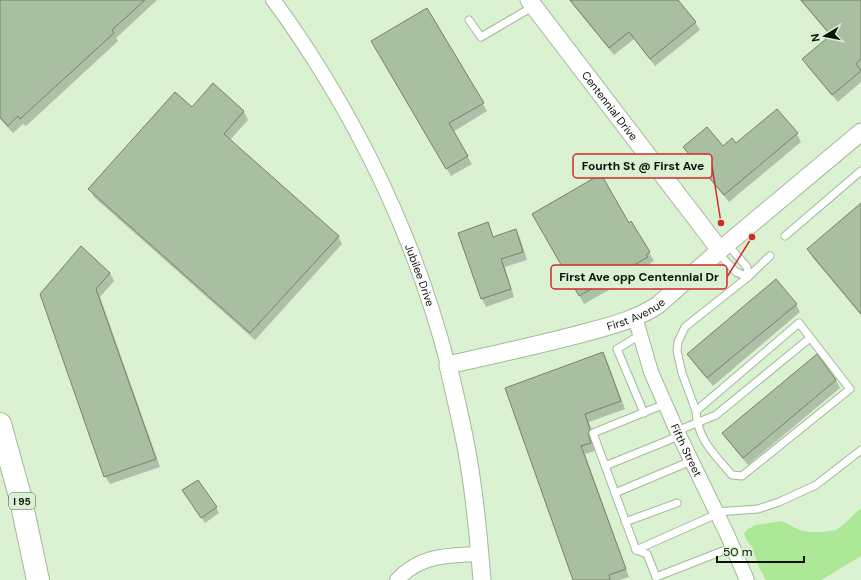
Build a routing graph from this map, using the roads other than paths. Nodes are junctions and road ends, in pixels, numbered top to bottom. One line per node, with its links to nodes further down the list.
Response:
1 (273, 0): 13 (street, Jubilee Drive)
2 (531, 3): 3 (lane); 7 (street, Centennial Drive)
3 (469, 20)
4 (861, 132): 7 (street, First Avenue)
5 (861, 170): 6 (lane)
6 (785, 236)
7 (721, 249): 9 (lane); 9 (lane); 10 (street, First Avenue)
8 (770, 256): 9 (lane)
9 (748, 277): 15 (lane)
10 (636, 317): 11 (street, Fifth Street); 13 (street, First Avenue)
11 (640, 335): 14 (street, Fifth Street); 16 (lane)
12 (810, 338): 15 (lane); 17 (lane); 17 (lane)
13 (448, 365): 29 (street, Jubilee Drive)
14 (665, 404): 16 (lane); 19 (street, Fifth Street)
15 (696, 411): 17 (lane)
16 (644, 413): 22 (lane)
17 (696, 423): 19 (lane)
18 (0, 424): 31 (highway, I 95)
19 (678, 434): 21 (street, Fifth Street); 22 (lane)
20 (861, 450): 25 (lane)
21 (691, 461): 23 (lane); 25 (street, Fifth Street)
22 (605, 466): 23 (lane)
23 (615, 493): 26 (lane)
24 (677, 503): 26 (lane)
25 (717, 513): 27 (street, Fifth Street); 28 (lane)
26 (625, 522): 28 (lane)
27 (733, 547): 30 (lane); 34 (street, Fifth Street)
28 (636, 550): 30 (lane)
29 (480, 554): 32 (street); 33 (street, Jubilee Drive)
30 (653, 578)
31 (38, 580)
32 (397, 580)
33 (482, 580)
34 (747, 580)

